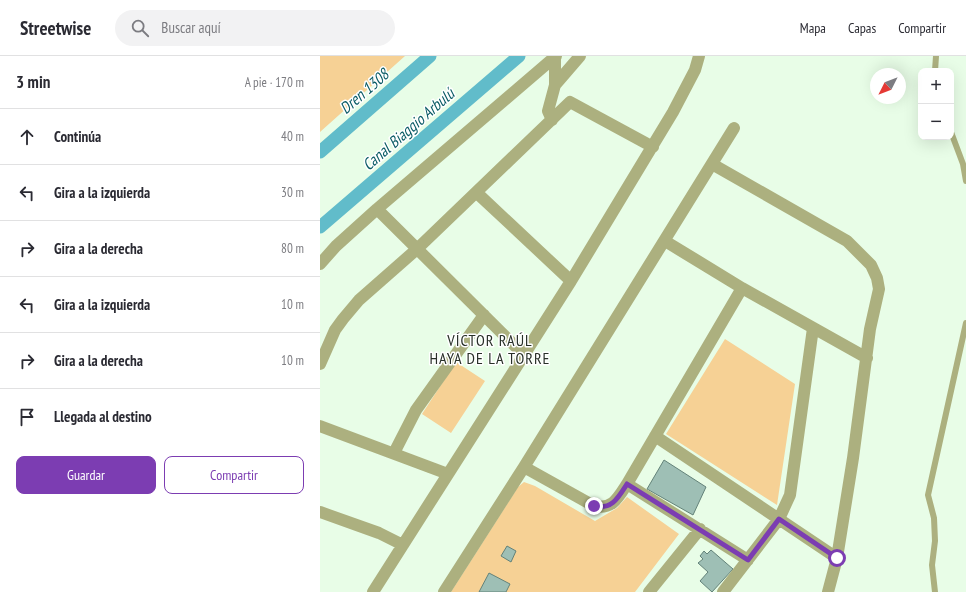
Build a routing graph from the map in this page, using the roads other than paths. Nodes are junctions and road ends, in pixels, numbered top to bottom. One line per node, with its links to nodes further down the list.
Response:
1 (555, 56): 6 (street); 14 (street)
2 (580, 56): 6 (street)
3 (699, 56): 10 (street)
4 (936, 56): 5 (lane)
5 (935, 68)
6 (555, 84): 7 (street)
7 (552, 120): 10 (street); 13 (street)
8 (734, 128): 11 (street)
9 (954, 140): 12 (lane)
10 (653, 147): 18 (street)
11 (712, 164): 15 (street); 24 (street)
12 (966, 181)
13 (477, 193): 16 (street); 18 (street)
14 (377, 209): 16 (street); 17 (street)
15 (665, 241): 19 (street); 29 (street)
16 (418, 249): 20 (street); 25 (street)
17 (320, 264)
18 (571, 281): 23 (street)
19 (742, 288): 22 (street); 27 (street)
20 (484, 315): 23 (street); 28 (street)
21 (966, 323): 43 (lane)
22 (813, 328): 24 (street); 33 (street)
23 (524, 355): 30 (street)
24 (867, 358): 36 (street)
25 (320, 364)
26 (320, 426): 28 (street)
27 (655, 436): 31 (street); 33 (street)
28 (394, 453): 30 (street)
29 (524, 467): 31 (street); 39 (street)
30 (448, 474): 35 (street)
31 (627, 484): 34 (street)
32 (320, 512): 35 (street)
33 (779, 519): 36 (street); 37 (street)
34 (700, 529): 37 (street); 40 (street)
35 (403, 545): 38 (street)
36 (837, 558): 42 (street)
37 (748, 560): 41 (street)
38 (373, 592)
39 (444, 592)
40 (650, 592)
41 (723, 592)
42 (828, 592)
43 (935, 592)

